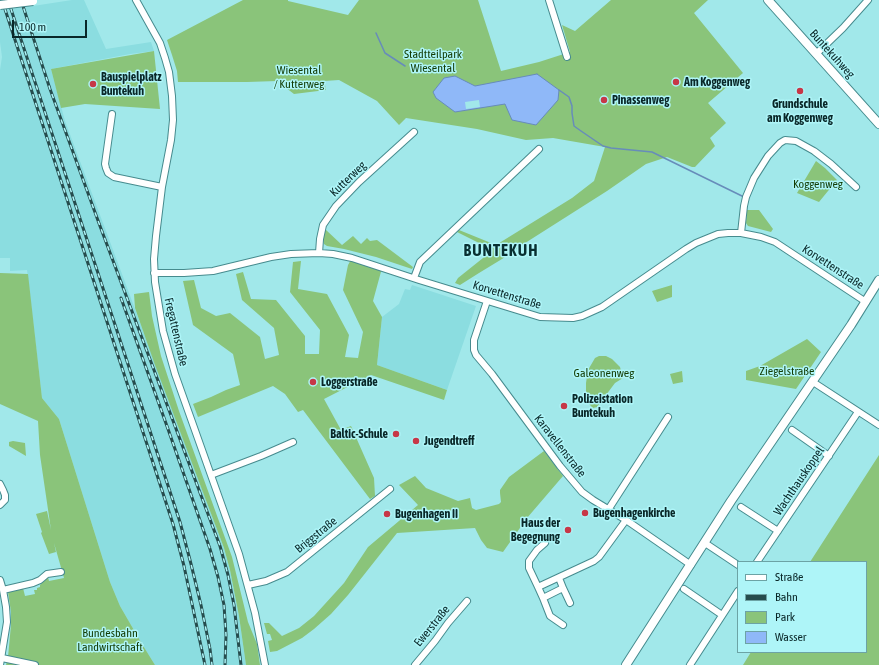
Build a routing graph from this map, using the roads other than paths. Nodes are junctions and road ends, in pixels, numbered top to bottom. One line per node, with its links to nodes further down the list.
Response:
1 (35, 0): 6 (main road, bridge)
2 (136, 0): 13 (street, Fregattenstraße)
3 (549, 0): 8 (street)
4 (768, 0): 7 (main road, Buntekuhweg)
5 (868, 0): 7 (street)
6 (0, 5)
7 (816, 54): 10 (main road, Buntekuhweg)
8 (567, 56)
9 (112, 114): 13 (street)
10 (879, 124)
11 (414, 132): 16 (street, Kutterweg)
12 (539, 149): 18 (street)
13 (162, 187): 17 (street, Fregattenstraße)
14 (856, 187): 15 (street)
15 (741, 233): 20 (street, Korvettenstraße); 21 (street, Korvettenstraße)
16 (319, 253): 17 (street, Korvettenstraße); 18 (street, Korvettenstraße)
17 (154, 273): 29 (street, Fregattenstraße)
18 (414, 278): 20 (street, Korvettenstraße)
19 (879, 280): 21 (main road)
20 (487, 301): 34 (street, Karavellenstraße)
21 (866, 302): 22 (main road)
22 (812, 382): 23 (street); 38 (main road)
23 (858, 412): 25 (street); 28 (street, Wachthauskoppel)
24 (668, 417): 34 (street)
25 (879, 425)
26 (792, 430): 28 (street)
27 (293, 442): 29 (street)
28 (829, 456): 36 (street, Wachthauskoppel)
29 (211, 475): 45 (street, Fregattenstraße)
30 (0, 484): 32 (street)
31 (390, 489): 45 (street, Briggstraße)
32 (0, 505)
33 (741, 507): 36 (street)
34 (608, 510): 35 (street, Karavellenstraße)
35 (626, 520): 41 (street, Karavellenstraße); 43 (street)
36 (778, 531): 39 (street, Wachthauskoppel)
37 (545, 543): 46 (street)
38 (705, 543): 40 (street); 41 (main road)
39 (758, 561)
40 (737, 564)
41 (691, 565): 61 (main road)
42 (61, 572): 49 (street)
43 (559, 578): 46 (street); 47 (street)
44 (0, 580): 49 (street)
45 (248, 585): 59 (street, Fregattenstraße)
46 (538, 588): 51 (street)
47 (563, 588): 51 (street); 53 (street)
48 (684, 589): 54 (street)
49 (3, 590): 56 (street)
50 (737, 592): 54 (street)
51 (543, 598): 55 (street)
52 (467, 601): 60 (street, Ewerstraße)
53 (570, 603)
54 (722, 615): 62 (street)
55 (563, 625)
56 (2, 658): 57 (street); 58 (street)
57 (0, 665)
58 (35, 665)
59 (265, 665)
60 (415, 665)
61 (626, 665)
62 (690, 665)

